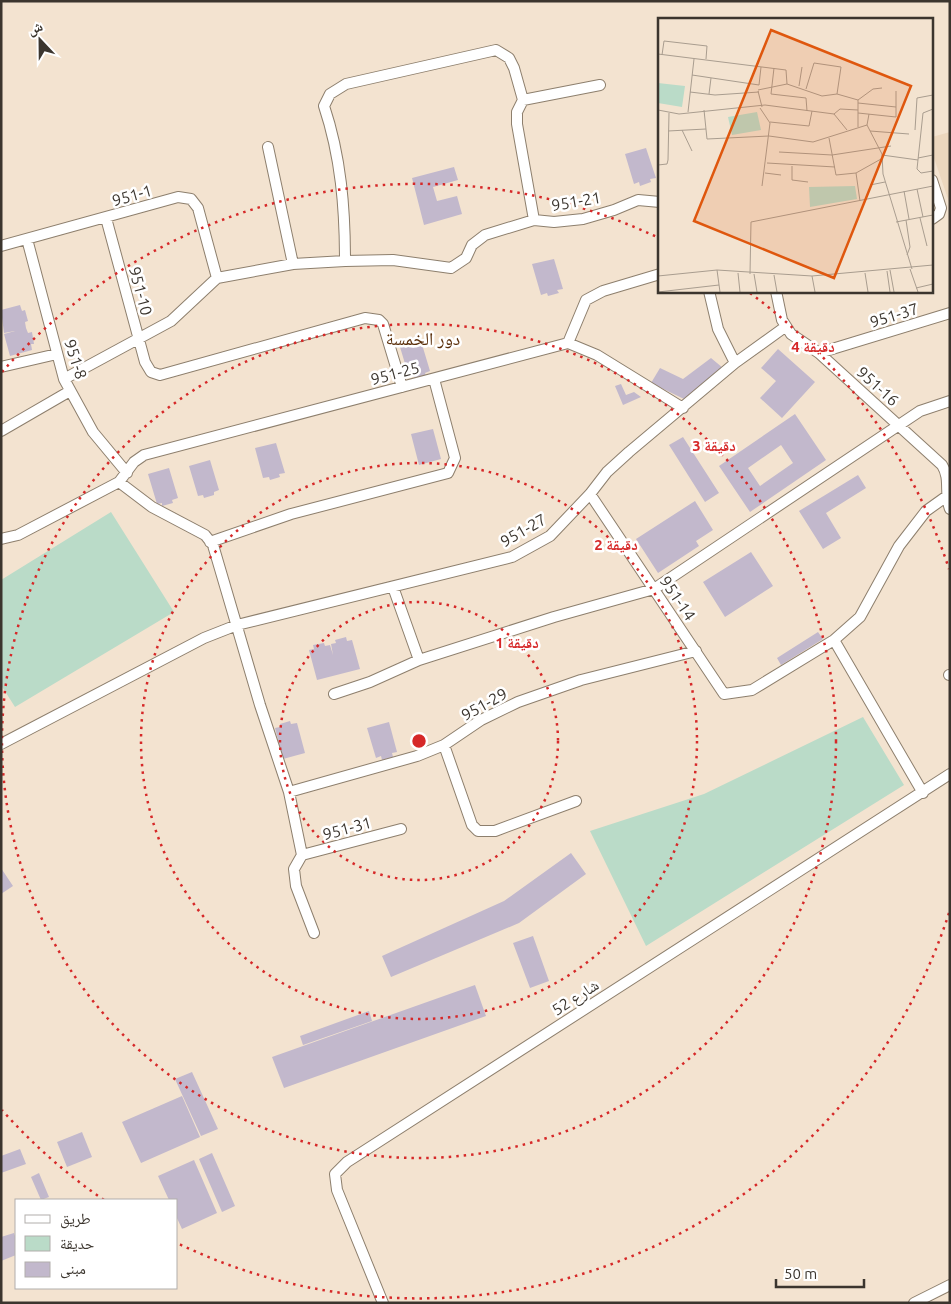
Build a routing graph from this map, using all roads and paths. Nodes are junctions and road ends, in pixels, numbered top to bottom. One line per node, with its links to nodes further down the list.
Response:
1 (600, 85): 2 (street)
2 (523, 100): 8 (street); 11 (street)
3 (268, 146): 12 (street)
4 (934, 186): 7 (street)
5 (658, 202): 8 (street, 951-21)
6 (106, 218): 9 (street, 951-1); 14 (street, 951-1); 19 (street, 951-10)
7 (934, 219)
8 (534, 220): 11 (street, 951-21)
9 (27, 239): 10 (street, 951-1); 21 (street, 951-8)
10 (1, 246)
11 (345, 262): 12 (street)
12 (293, 264): 14 (street)
13 (658, 275): 20 (street)
14 (217, 278): 19 (street)
15 (709, 292): 23 (street)
16 (776, 292): 18 (street)
17 (950, 313): 22 (street, 951-37)
18 (785, 327): 22 (street, 951-16); 23 (street, 951-27)
19 (139, 338): 25 (street); 27 (street, 951-10)
20 (568, 343): 26 (street, 951-25); 30 (street)
21 (57, 354): 24 (street); 25 (street, 951-8)
22 (819, 354): 31 (street, 951-16)
23 (735, 363): 30 (street, 951-27)
24 (1, 367)
25 (64, 379): 28 (street, 951-8)
26 (434, 379): 27 (street, 951-25); 40 (street)
27 (402, 387): 34 (street, 951-25)
28 (70, 391): 32 (street); 34 (street, 951-8)
29 (950, 401): 31 (street)
30 (683, 408): 36 (street, 951-27)
31 (899, 425): 33 (street, 951-16); 42 (street)
32 (1, 431)
33 (948, 468): 37 (street, 951-16)
34 (127, 472): 35 (street, 951-25)
35 (119, 482): 39 (street); 40 (street)
36 (590, 494): 41 (street, 951-27); 42 (street, 951-14)
37 (947, 496): 38 (street, 951-16); 44 (street)
38 (950, 509)
39 (1, 539)
40 (210, 542): 43 (street)
41 (392, 586): 43 (street, 951-27); 46 (street)
42 (654, 589): 45 (street, 951-14); 46 (street)
43 (237, 625): 48 (street, 951-27); 51 (street)
44 (834, 640): 45 (street, 951-14); 52 (street)
45 (696, 651): 49 (street, 951-29)
46 (419, 660): 47 (street)
47 (334, 694)
48 (1, 744)
49 (444, 745): 51 (street, 951-29); 53 (street)
50 (950, 774): 52 (street, شارع 52)
51 (289, 792): 55 (street)
52 (923, 793): 58 (street, شارع 52)
53 (576, 801)
54 (400, 829): 55 (street, 951-31)
55 (302, 856): 56 (street)
56 (314, 933)
57 (950, 1285): 59 (street)
58 (383, 1303)
59 (914, 1303)

